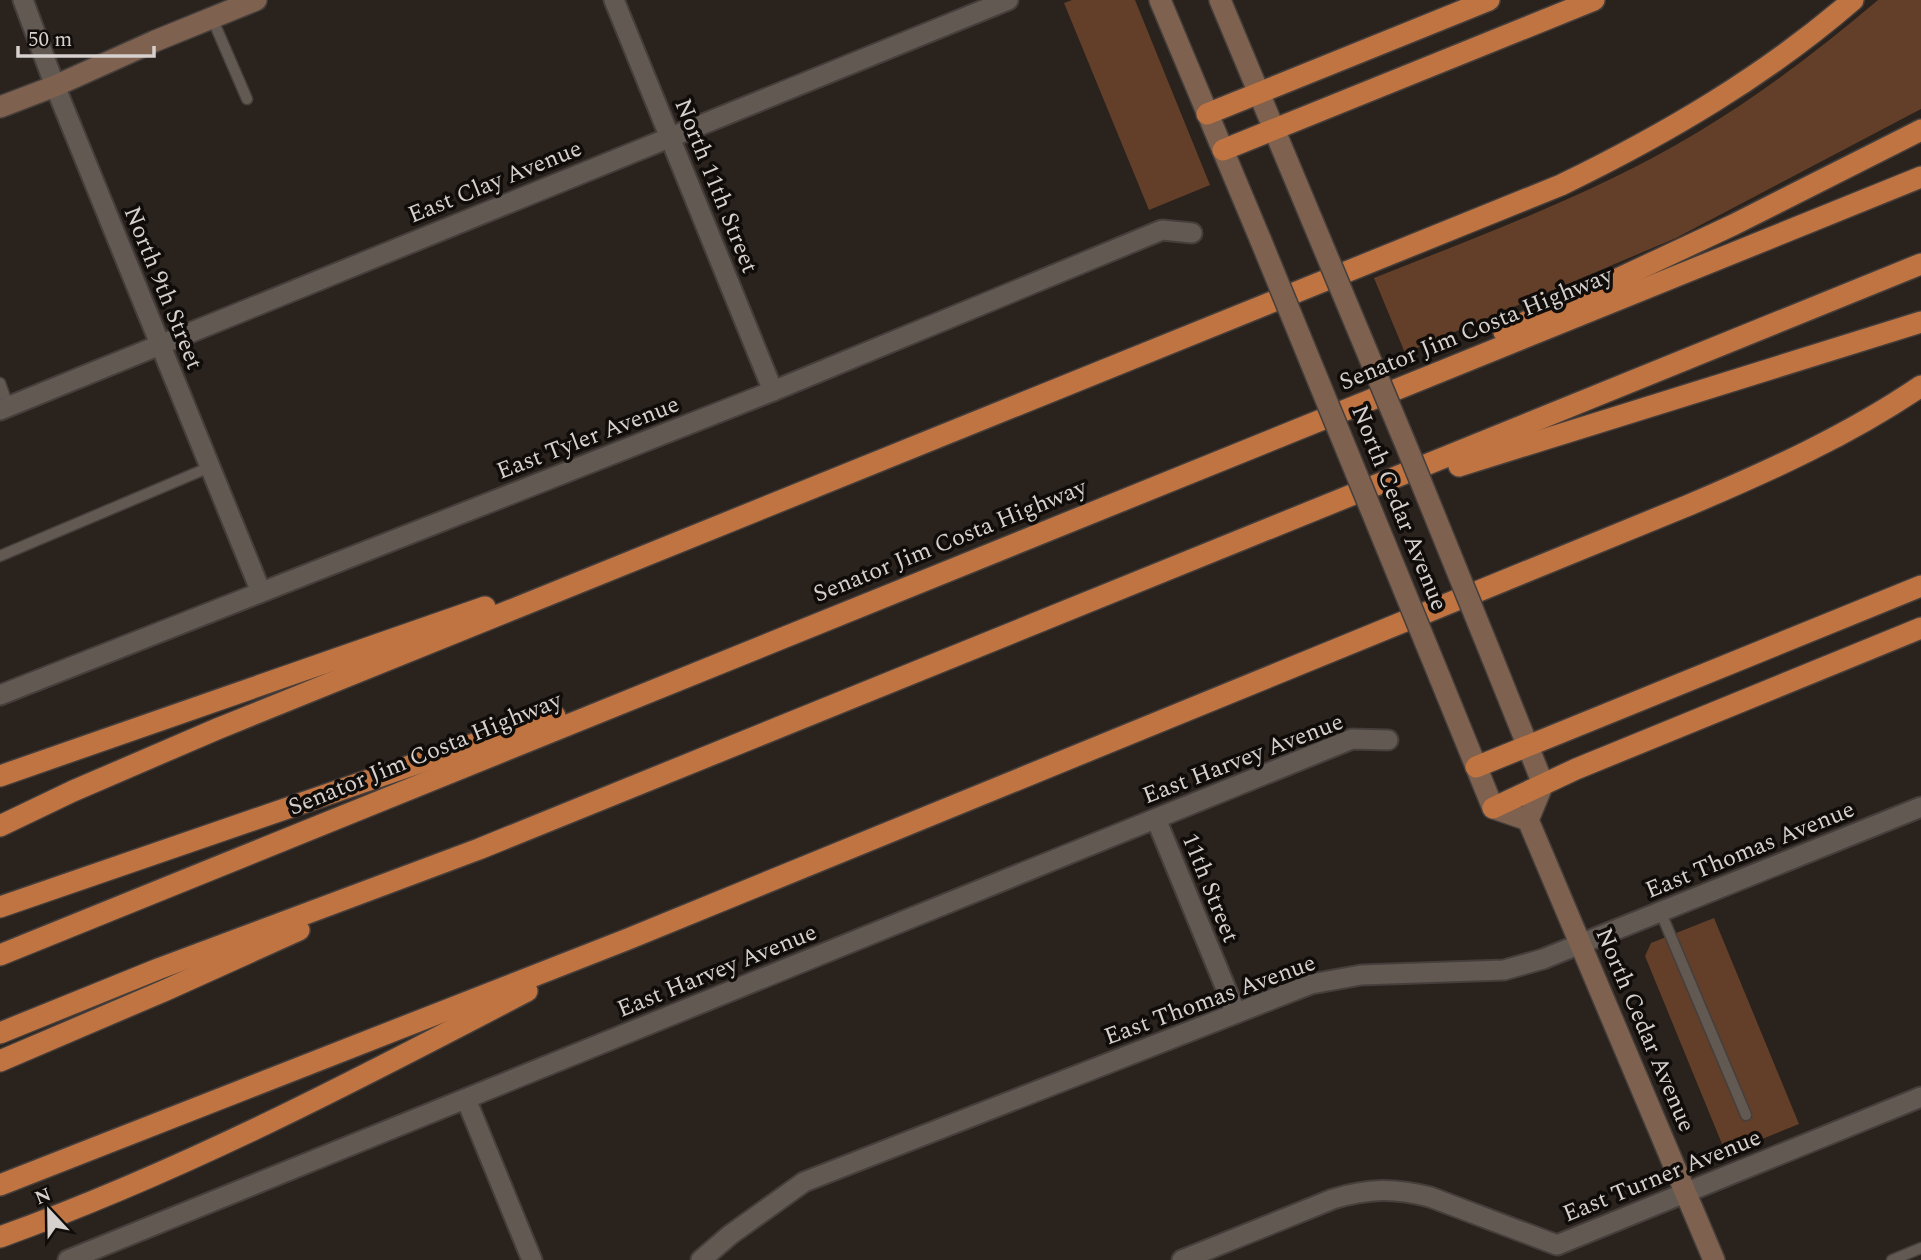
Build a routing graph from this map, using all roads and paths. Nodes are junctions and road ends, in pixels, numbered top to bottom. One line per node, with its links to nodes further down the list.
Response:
1 (23, 0): 11 (street, North 9th Street)
2 (256, 0): 10 (main road)
3 (614, 0): 18 (street, North 11th Street)
4 (1008, 0): 18 (street, East Clay Avenue)
5 (1160, 0): 15 (main road, North Cedar Avenue)
6 (1220, 0): 12 (main road, North Cedar Avenue)
7 (1489, 0): 12 (highway)
8 (1594, 0): 16 (highway)
9 (1853, 0): 32 (highway)
10 (212, 18): 11 (main road); 13 (lane)
11 (55, 86): 14 (main road); 24 (street, North 9th Street)
12 (1259, 93): 15 (highway); 16 (main road, North Cedar Avenue)
13 (247, 99)
14 (0, 107)
15 (1208, 114): 19 (main road, North Cedar Avenue)
16 (1274, 129): 19 (highway); 40 (main road, North Cedar Avenue, bridge)
17 (1921, 130): 29 (highway)
18 (670, 138): 24 (street, East Clay Avenue); 27 (street, North 11th Street)
19 (1223, 150): 41 (main road, North Cedar Avenue, bridge)
20 (1921, 177): 29 (highway, Senator Jim Costa Highway)
21 (1192, 233): 27 (street, East Tyler Avenue)
22 (1921, 264): 31 (highway)
23 (1921, 322): 31 (highway)
24 (160, 344): 28 (street, East Clay Avenue); 30 (street, North 9th Street)
25 (0, 383): 28 (lane)
26 (1917, 389): 52 (highway)
27 (773, 391): 35 (street, East Tyler Avenue)
28 (4, 408)
29 (1296, 430): 37 (highway, Senator Jim Costa Highway)
30 (210, 467): 33 (lane); 35 (street, North 9th Street)
31 (1323, 508): 49 (highway)
32 (741, 518): 42 (highway); 48 (highway)
33 (0, 556)
34 (1921, 586): 40 (highway)
35 (261, 592): 38 (street, East Tyler Avenue)
36 (1921, 628): 43 (highway)
37 (788, 635): 50 (highway); 54 (highway, Senator Jim Costa Highway)
38 (0, 695)
39 (1388, 740): 46 (street, East Harvey Avenue)
40 (1528, 746): 41 (highway); 43 (main road, North Cedar Avenue)
41 (1476, 767): 45 (main road, North Cedar Avenue)
42 (0, 776)
43 (1543, 784): 45 (highway); 47 (main road)
44 (1921, 807): 51 (street, East Thomas Avenue)
45 (1493, 808): 47 (main road)
46 (1156, 819): 55 (street, 11th Street); 59 (street, East Harvey Avenue)
47 (1528, 820): 53 (main road, North Cedar Avenue)
48 (0, 826)
49 (479, 849): 56 (highway); 57 (highway)
50 (0, 907)
51 (1661, 913): 53 (street, East Thomas Avenue); 60 (lane)
52 (628, 939): 61 (highway); 63 (highway)
53 (1580, 945): 55 (street, East Thomas Avenue); 62 (main road, North Cedar Avenue)
54 (0, 955)
55 (1236, 1013): 68 (street, East Thomas Avenue)
56 (0, 1033)
57 (0, 1061)
58 (1921, 1097): 62 (street, East Turner Avenue)
59 (467, 1099): 66 (street, East Harvey Avenue); 67 (street)
60 (1746, 1115)
61 (0, 1185)
62 (1686, 1194): 65 (street, East Turner Avenue); 70 (main road, North Cedar Avenue)
63 (0, 1237)
64 (1921, 1248): 71 (lane)
65 (1554, 1252): 69 (street, East Turner Avenue)
66 (68, 1260)
67 (532, 1260)
68 (701, 1260)
69 (1182, 1260)
70 (1714, 1260)
71 (1892, 1260)

